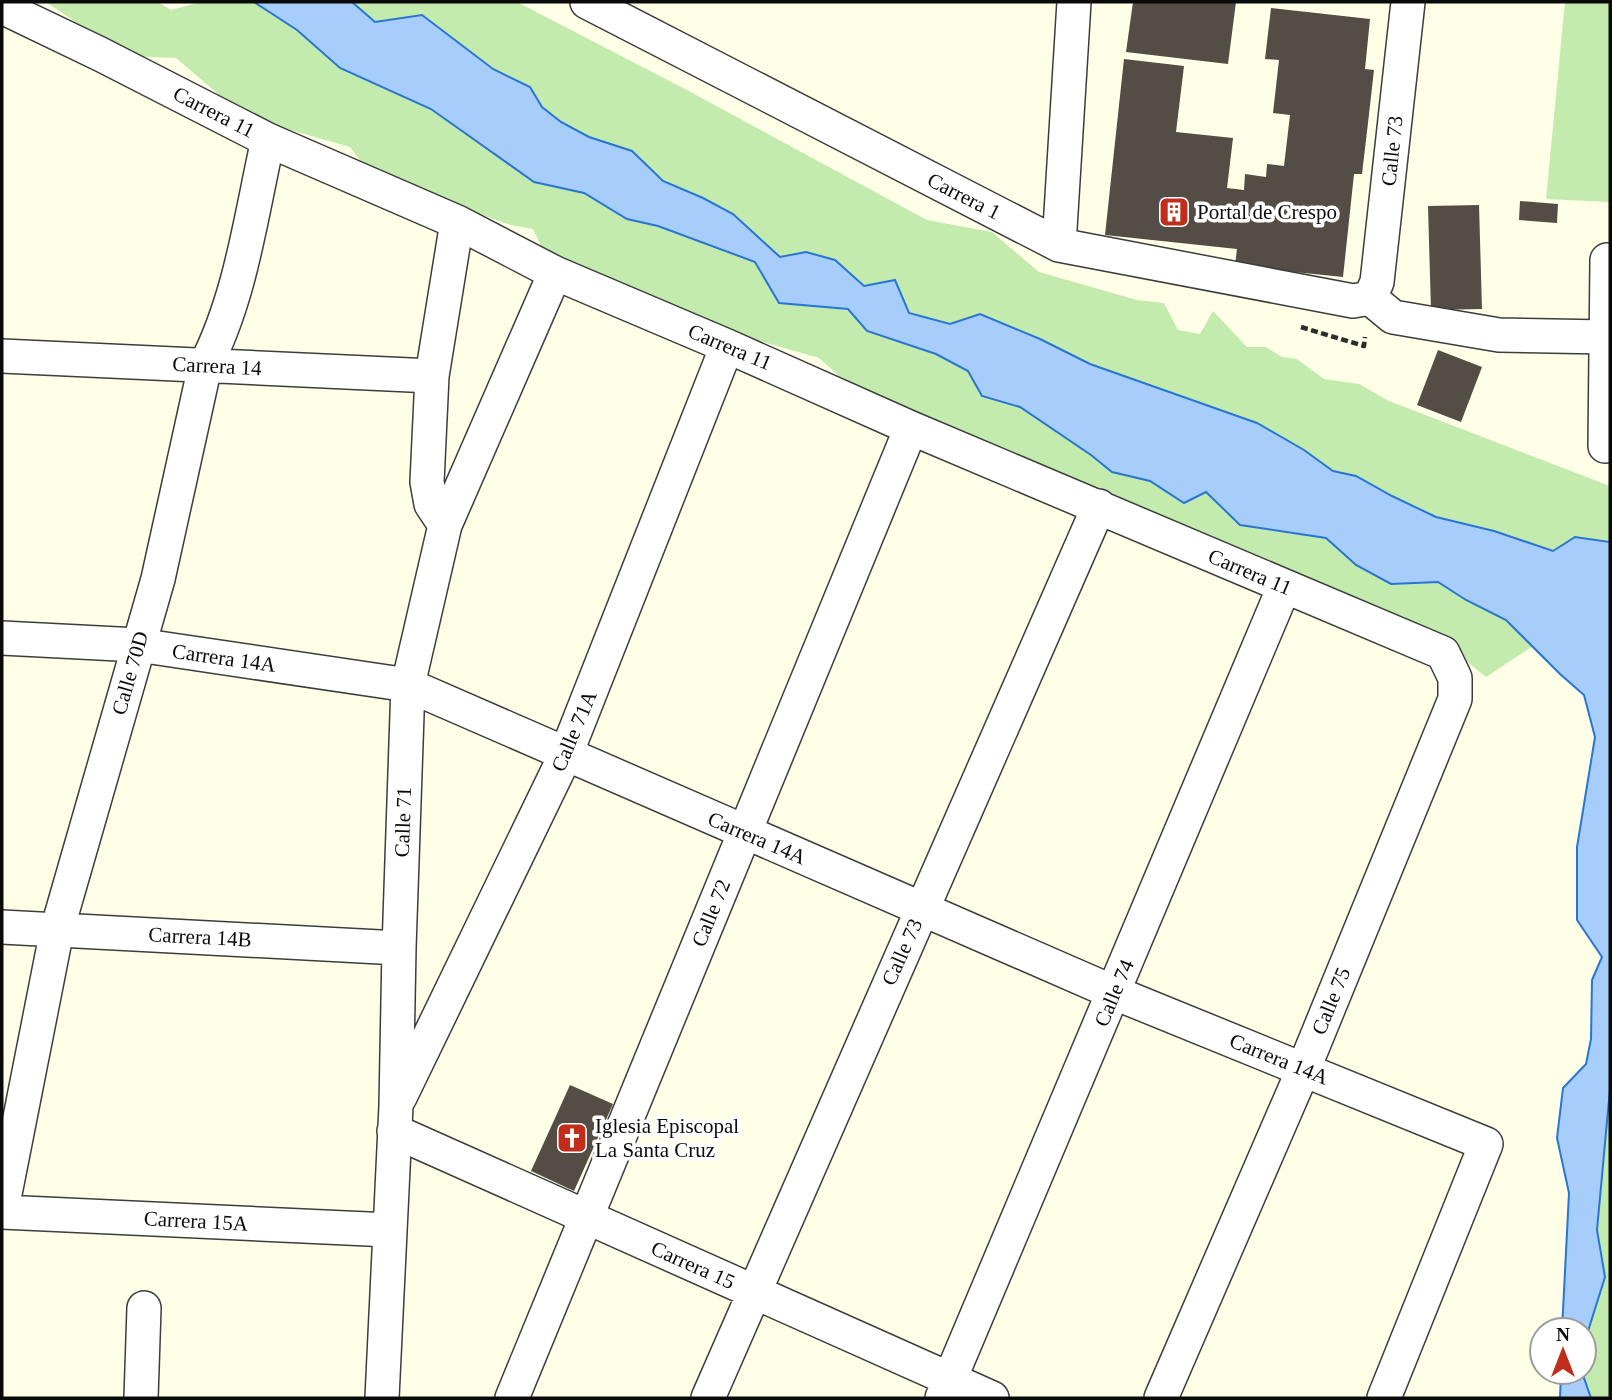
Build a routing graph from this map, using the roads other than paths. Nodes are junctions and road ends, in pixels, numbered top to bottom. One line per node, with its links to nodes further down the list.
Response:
1 (587, 2): 7 (street, Carrera 1)
2 (1074, 2): 7 (street)
3 (1408, 2): 10 (street, Calle 73)
4 (2, 6): 5 (street, Carrera 11)
5 (268, 140): 6 (street, Carrera 11); 14 (street, Calle 70D)
6 (457, 222): 9 (street, Carrera 11); 15 (street)
7 (1059, 245): 10 (street, Carrera 1)
8 (1607, 260): 11 (street)
9 (555, 273): 12 (street, Carrera 11); 19 (street, Calle 71)
10 (1370, 299): 11 (street)
11 (1606, 337): 17 (street)
12 (727, 346): 16 (street, Carrera 11); 25 (street, Calle 71A)
13 (2, 356): 14 (street, Carrera 14)
14 (205, 366): 15 (street, Carrera 14); 22 (street, Calle 70D)
15 (432, 376): 19 (street)
16 (911, 428): 18 (street, Carrera 11); 26 (street, Calle 72)
17 (1605, 446)
18 (1099, 506): 20 (street, Carrera 11); 27 (street, Calle 73)
19 (445, 525): 24 (street, Calle 71)
20 (1284, 587): 23 (street, Carrera 11); 31 (street, Calle 74)
21 (2, 638): 22 (street, Carrera 14A)
22 (138, 645): 24 (street, Carrera 14A); 29 (street, Calle 70D)
23 (1455, 678): 32 (street, Calle 75)
24 (408, 685): 25 (street, Carrera 14A); 30 (street, Calle 71)
25 (566, 754): 26 (street, Carrera 14A); 33 (street, Calle 71A)
26 (744, 833): 27 (street, Carrera 14A); 35 (street, Calle 72)
27 (921, 909): 31 (street, Carrera 14A); 37 (street, Calle 73)
28 (2, 927): 29 (street, Carrera 14B)
29 (57, 930): 30 (street, Carrera 14B); 34 (street, Calle 70D)
30 (399, 948): 33 (street, Calle 71)
31 (1115, 993): 32 (street, Carrera 14A); 39 (street, Calle 74)
32 (1304, 1068): 45 (street, Calle 75); 46 (street, Carrera 14A)
33 (395, 1119): 35 (street, Carrera 15); 36 (street, Calle 71)
34 (2, 1210): 36 (street, Carrera 15A)
35 (586, 1218): 37 (street, Carrera 15); 42 (street, Calle 72)
36 (390, 1230): 41 (street, Calle 71)
37 (754, 1293): 39 (street, Carrera 15); 43 (street, Calle 73)
38 (144, 1308): 40 (street)
39 (945, 1389): 44 (street, Carrera 15)
40 (141, 1398)
41 (382, 1398)
42 (512, 1398)
43 (708, 1398)
44 (992, 1398)
45 (1161, 1398)
46 (1384, 1398)

